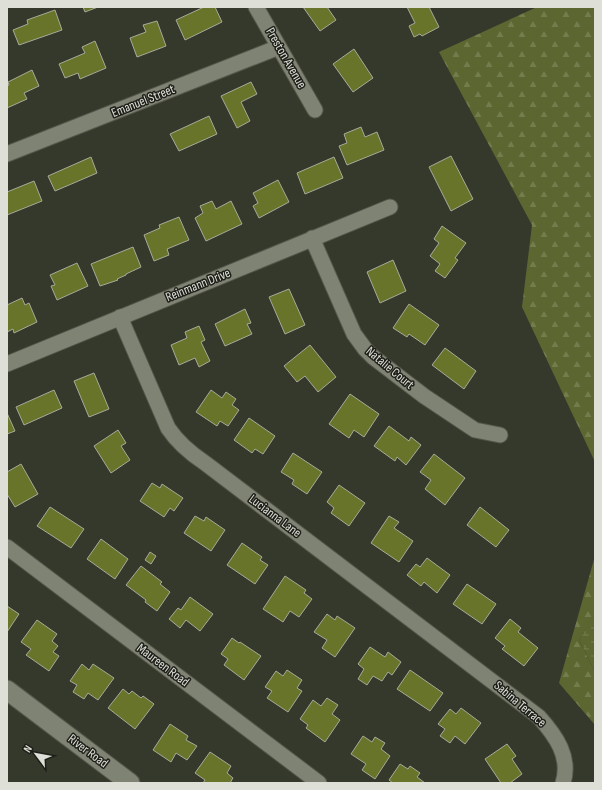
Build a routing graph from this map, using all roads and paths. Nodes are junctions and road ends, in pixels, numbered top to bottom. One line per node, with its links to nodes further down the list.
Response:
1 (256, 7): 2 (street, Preston Avenue)
2 (279, 47): 3 (street, Preston Avenue); 4 (street, Emanuel Street)
3 (315, 110)
4 (7, 154)
5 (390, 207): 6 (street, Reinmann Drive)
6 (312, 238): 7 (street, Reinmann Drive); 9 (street, Natalie Court)
7 (120, 317): 8 (street, Reinmann Drive); 11 (street, Lucianna Lane)
8 (7, 364)
9 (500, 435)
10 (7, 547): 14 (street, Maureen Road)
11 (482, 673): 15 (street, Sabina Terrace)
12 (7, 690): 13 (street, River Road)
13 (130, 783)
14 (319, 783)
15 (563, 783)

